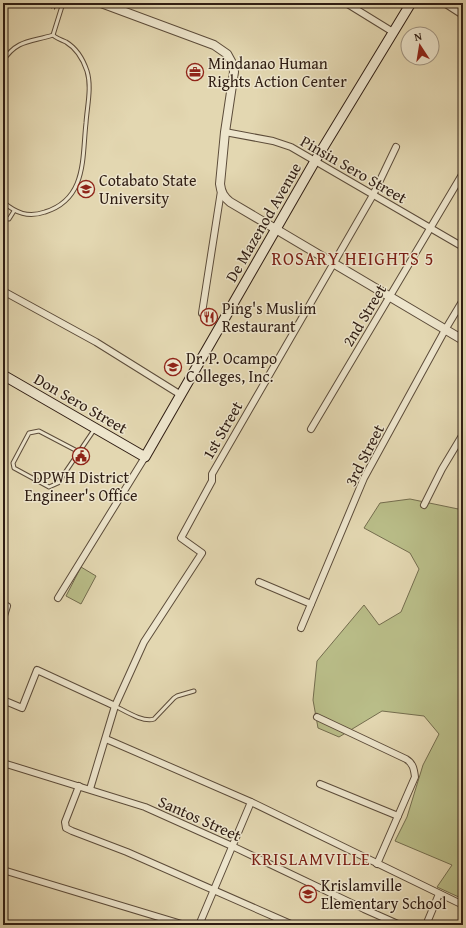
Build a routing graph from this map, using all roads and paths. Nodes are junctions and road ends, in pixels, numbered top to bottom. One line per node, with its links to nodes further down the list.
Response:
1 (6, 3): 9 (path)
2 (37, 3): 8 (path)
3 (63, 3): 8 (lane)
4 (346, 3): 11 (street)
5 (411, 3): 11 (main road, De Mazenod Avenue)
6 (446, 3): 10 (street)
7 (107, 4): 14 (street)
8 (60, 11): 12 (lane)
9 (3, 14)
10 (463, 14)
11 (393, 32): 16 (main road, De Mazenod Avenue)
12 (52, 35): 13 (lane); 21 (lane)
13 (3, 61)
14 (225, 132): 16 (street, Pinsin Sero Street); 18 (street)
15 (396, 147): 19 (street, 1st Street)
16 (315, 161): 19 (street, Pinsin Sero Street); 24 (main road, De Mazenod Avenue)
17 (463, 173): 23 (street, 2nd Street)
18 (221, 191): 24 (street); 30 (street)
19 (373, 194): 23 (street, Pinsin Sero Street); 26 (street, 1st Street)
20 (3, 202): 21 (lane)
21 (14, 211): 22 (lane)
22 (3, 218)
23 (431, 228): 25 (street, Pinsin Sero Street); 28 (street, 2nd Street)
24 (276, 230): 26 (street); 34 (main road, De Mazenod Avenue)
25 (463, 247)
26 (333, 264): 28 (street); 49 (street, 1st Street)
27 (3, 291): 34 (street)
28 (389, 297): 31 (street); 36 (street, 2nd Street)
29 (463, 300): 31 (street, 3rd Street)
30 (202, 313)
31 (445, 330): 32 (street); 43 (street, 3rd Street)
32 (463, 340)
33 (3, 375): 35 (main road, Don Sero Street)
34 (181, 395): 39 (main road, De Mazenod Avenue)
35 (94, 428): 38 (lane); 39 (main road, Don Sero Street)
36 (311, 429)
37 (463, 434): 40 (street)
38 (79, 452): 38 (lane)
39 (145, 457): 42 (street)
40 (424, 505)
41 (259, 582): 43 (street)
42 (58, 598)
43 (311, 604): 46 (street, 3rd Street)
44 (7, 606): 45 (street)
45 (3, 619)
46 (301, 628)
47 (194, 691): 49 (lane)
48 (3, 700): 49 (street)
49 (115, 706): 51 (street)
50 (317, 717): 57 (street)
51 (106, 739): 55 (street); 56 (street)
52 (3, 763): 54 (street, Santos Street)
53 (320, 784): 57 (street)
54 (79, 786): 55 (street, Santos Street); 61 (street)
55 (90, 789): 58 (street, Santos Street)
56 (251, 802): 58 (street); 59 (street)
57 (398, 816): 59 (street)
58 (232, 846): 61 (street); 67 (street, Santos Street)
59 (377, 864): 62 (street)
60 (3, 870): 64 (street)
61 (214, 890): 65 (street); 66 (street)
62 (439, 894): 63 (street); 68 (street)
63 (463, 905)
64 (185, 925)
65 (199, 925)
66 (294, 925)
67 (400, 925)
68 (426, 925)

